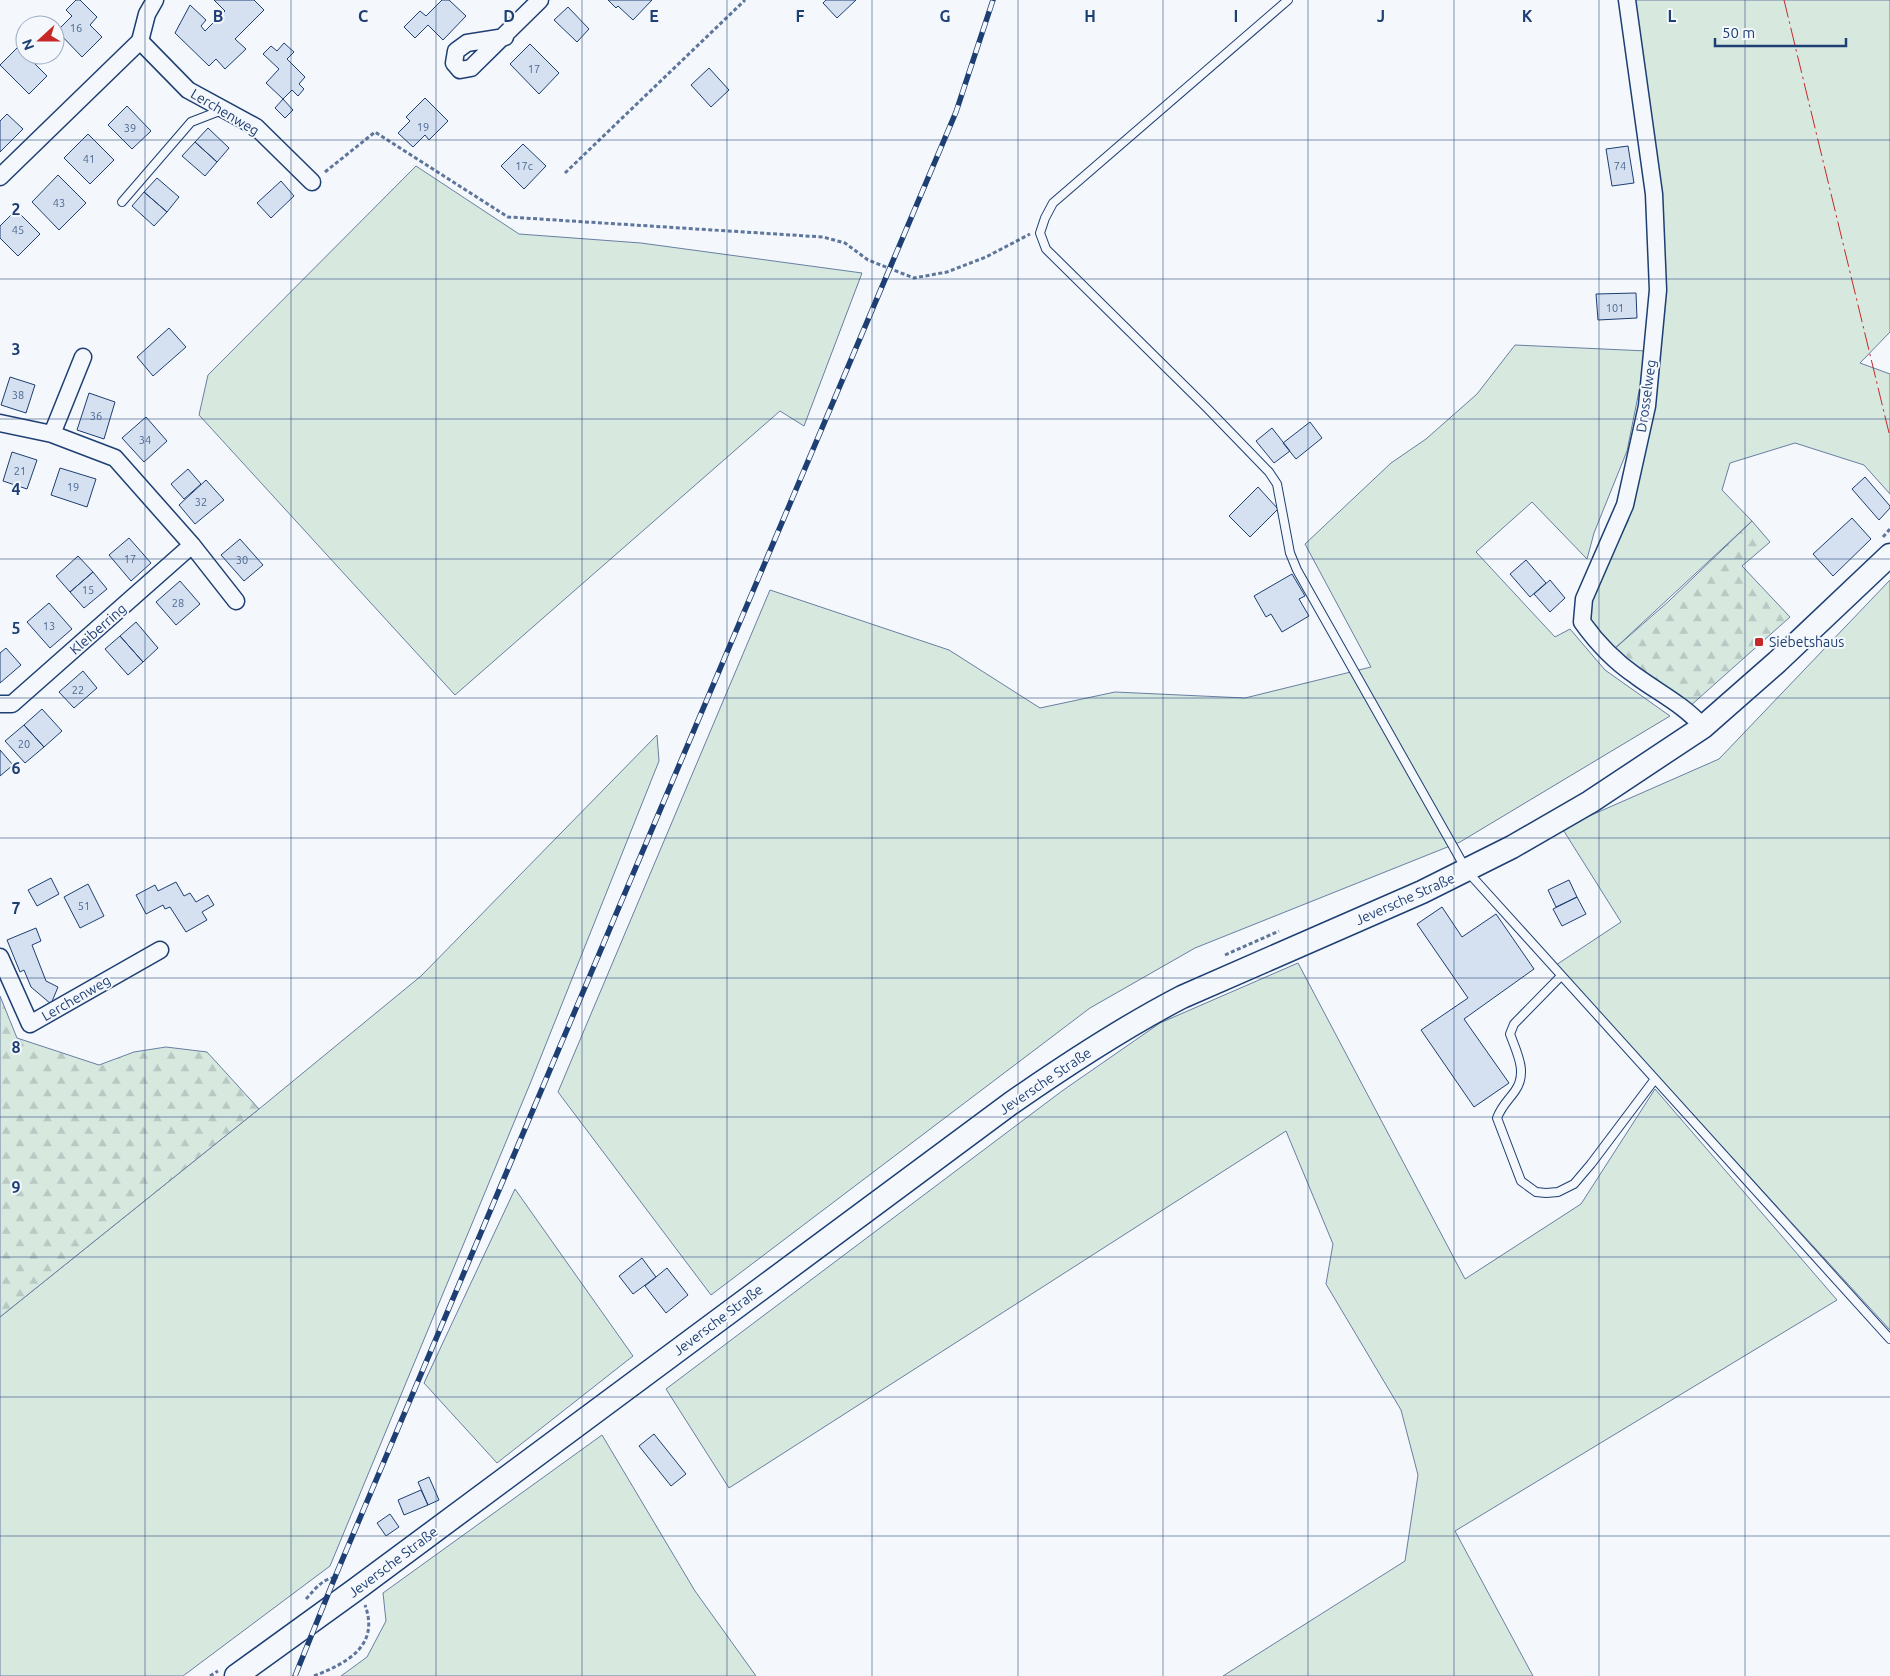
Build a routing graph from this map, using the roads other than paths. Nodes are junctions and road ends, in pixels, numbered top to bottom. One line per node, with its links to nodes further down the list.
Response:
1 (155, 0): 6 (street)
2 (540, 0): 5 (street)
3 (1288, 0): 19 (lane)
4 (1627, 0): 18 (street, Drosselweg)
5 (505, 37)
6 (140, 41): 7 (street, Lerchenweg); 8 (street)
7 (224, 110): 9 (street, Lerchenweg); 10 (lane)
8 (0, 176)
9 (312, 182)
10 (122, 202)
11 (83, 357): 13 (street)
12 (0, 423): 13 (street)
13 (52, 434): 14 (street)
14 (192, 545): 16 (street); 17 (street, Kleiberring)
15 (1890, 555): 18 (street, Jeversche Straße)
16 (236, 601)
17 (0, 704)
18 (1703, 727): 19 (street, Jeversche Straße)
19 (1467, 871): 22 (lane); 25 (street, Jeversche Straße)
20 (160, 950): 21 (street, Lerchenweg)
21 (0, 957)
22 (1561, 976): 23 (lane); 23 (lane)
23 (1655, 1079): 24 (lane)
24 (1890, 1339)
25 (236, 1676)

